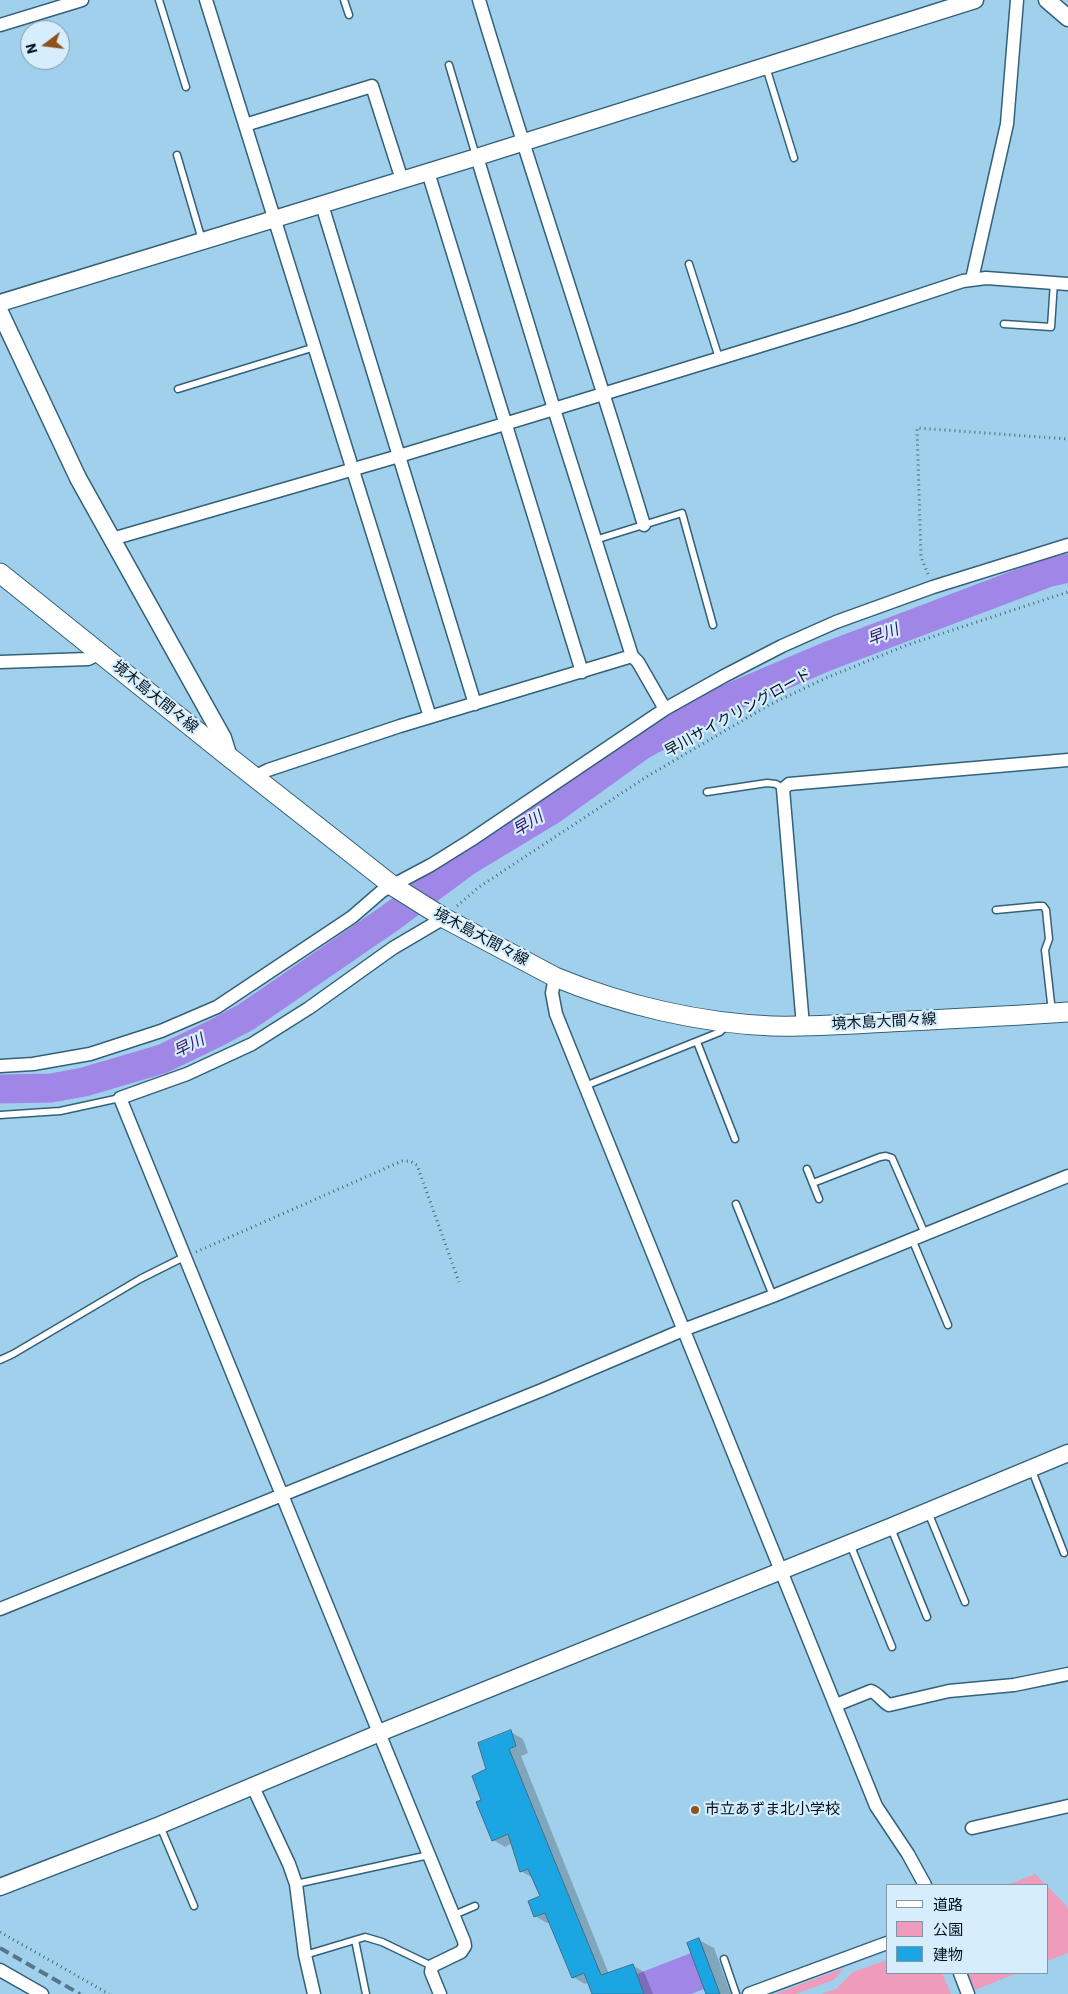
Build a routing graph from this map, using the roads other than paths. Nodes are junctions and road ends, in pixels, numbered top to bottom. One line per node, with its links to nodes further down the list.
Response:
1 (82, 0): 11 (street)
2 (160, 0): 14 (lane)
3 (206, 0): 15 (street)
4 (344, 0): 9 (lane)
5 (480, 0): 16 (street)
6 (975, 0): 13 (street)
7 (1017, 0): 26 (street)
8 (1046, 0): 10 (street)
9 (349, 15)
10 (1068, 18)
11 (0, 25)
12 (449, 65): 18 (lane)
13 (766, 66): 16 (street); 19 (lane)
14 (186, 87)
15 (245, 125): 21 (street); 23 (street)
16 (522, 143): 18 (street); 35 (street)
17 (176, 155): 24 (lane)
18 (477, 157): 20 (street); 36 (street)
19 (794, 158)
20 (428, 172): 21 (street); 37 (street)
21 (402, 180): 22 (street)
22 (322, 204): 23 (street); 38 (street)
23 (275, 219): 24 (street); 32 (street)
24 (202, 241): 29 (street)
25 (689, 264): 33 (lane)
26 (972, 279): 27 (street); 33 (street)
27 (1054, 282): 28 (street); 31 (lane)
28 (1068, 284)
29 (0, 303)
30 (0, 312): 41 (street)
31 (1004, 324)
32 (315, 347): 34 (lane); 39 (street)
33 (719, 358): 35 (street)
34 (178, 389)
35 (604, 394): 36 (street); 40 (street)
36 (554, 409): 37 (street); 42 (street)
37 (506, 424): 38 (street); 49 (street)
38 (399, 456): 39 (street); 50 (street)
39 (353, 470): 41 (street); 52 (street)
40 (644, 525): 42 (lane); 45 (lane)
41 (112, 539): 53 (street)
42 (595, 540): 47 (street)
43 (1068, 545): 51 (street)
44 (0, 572): 46 (main road, 境木島大間々線)
45 (713, 625)
46 (100, 653): 48 (street); 53 (main road, 境木島大間々線)
47 (632, 656): 49 (street); 51 (street)
48 (0, 662)
49 (582, 672): 50 (street)
50 (475, 704): 52 (street)
51 (664, 708): 58 (street)
52 (430, 717): 55 (street)
53 (229, 757): 55 (main road, 境木島大間々線)
54 (1068, 760): 56 (street)
55 (254, 777): 58 (main road, 境木島大間々線)
56 (783, 789): 57 (lane); 64 (street)
57 (707, 792)
58 (396, 888): 60 (main road, 境木島大間々線); 66 (street)
59 (996, 910): 62 (lane)
60 (446, 913): 61 (main road, 境木島大間々線); 68 (street)
61 (555, 977): 63 (main road, 境木島大間々線); 67 (street)
62 (1060, 1013): 64 (main road, 境木島大間々線)
63 (729, 1022): 64 (main road, 境木島大間々線); 65 (lane)
64 (803, 1026)
65 (697, 1042): 67 (lane); 70 (lane)
66 (0, 1066)
67 (584, 1086): 81 (street)
68 (120, 1098): 69 (lane); 78 (street)
69 (0, 1115)
70 (735, 1139)
71 (807, 1169): 73 (lane)
72 (1068, 1176): 76 (street)
73 (813, 1183): 74 (lane); 76 (lane)
74 (819, 1199)
75 (736, 1204): 79 (lane)
76 (925, 1234): 77 (street)
77 (912, 1239): 79 (street); 80 (lane)
78 (184, 1257): 82 (lane); 85 (street)
79 (772, 1296): 81 (street)
80 (948, 1325)
81 (683, 1330): 85 (street); 90 (street)
82 (0, 1360)
83 (1068, 1453): 84 (street)
84 (1031, 1468): 86 (street); 89 (lane)
85 (282, 1495): 92 (street); 97 (street)
86 (928, 1511): 87 (street); 91 (lane)
87 (890, 1527): 88 (street); 93 (lane)
88 (850, 1543): 90 (street); 94 (lane)
89 (1064, 1553)
90 (781, 1570): 96 (street); 97 (street)
91 (965, 1602)
92 (0, 1609)
93 (927, 1616)
94 (892, 1647)
95 (1068, 1674): 96 (street)
96 (836, 1704): 104 (street)
97 (379, 1733): 98 (street); 102 (street)
98 (253, 1787): 100 (street); 103 (street)
99 (1068, 1806): 101 (street)
100 (160, 1825): 105 (street); 106 (lane)
101 (972, 1828)
102 (430, 1854): 103 (lane); 108 (street)
103 (296, 1884): 111 (street)
104 (924, 1884)
105 (0, 1887)
106 (194, 1906)
107 (476, 1906): 108 (lane)
108 (454, 1915): 113 (street)
109 (355, 1940): 111 (lane); 113 (lane); 118 (lane)
110 (886, 1943): 121 (street)
111 (305, 1955): 117 (street)
112 (724, 1958): 120 (lane)
113 (432, 1966): 119 (street)
114 (0, 1970): 116 (street)
115 (960, 1974): 122 (street)
116 (42, 1994)
117 (314, 1994)
118 (366, 1994)
119 (440, 1994)
120 (736, 1994)
121 (749, 1994)
122 (968, 1994)

